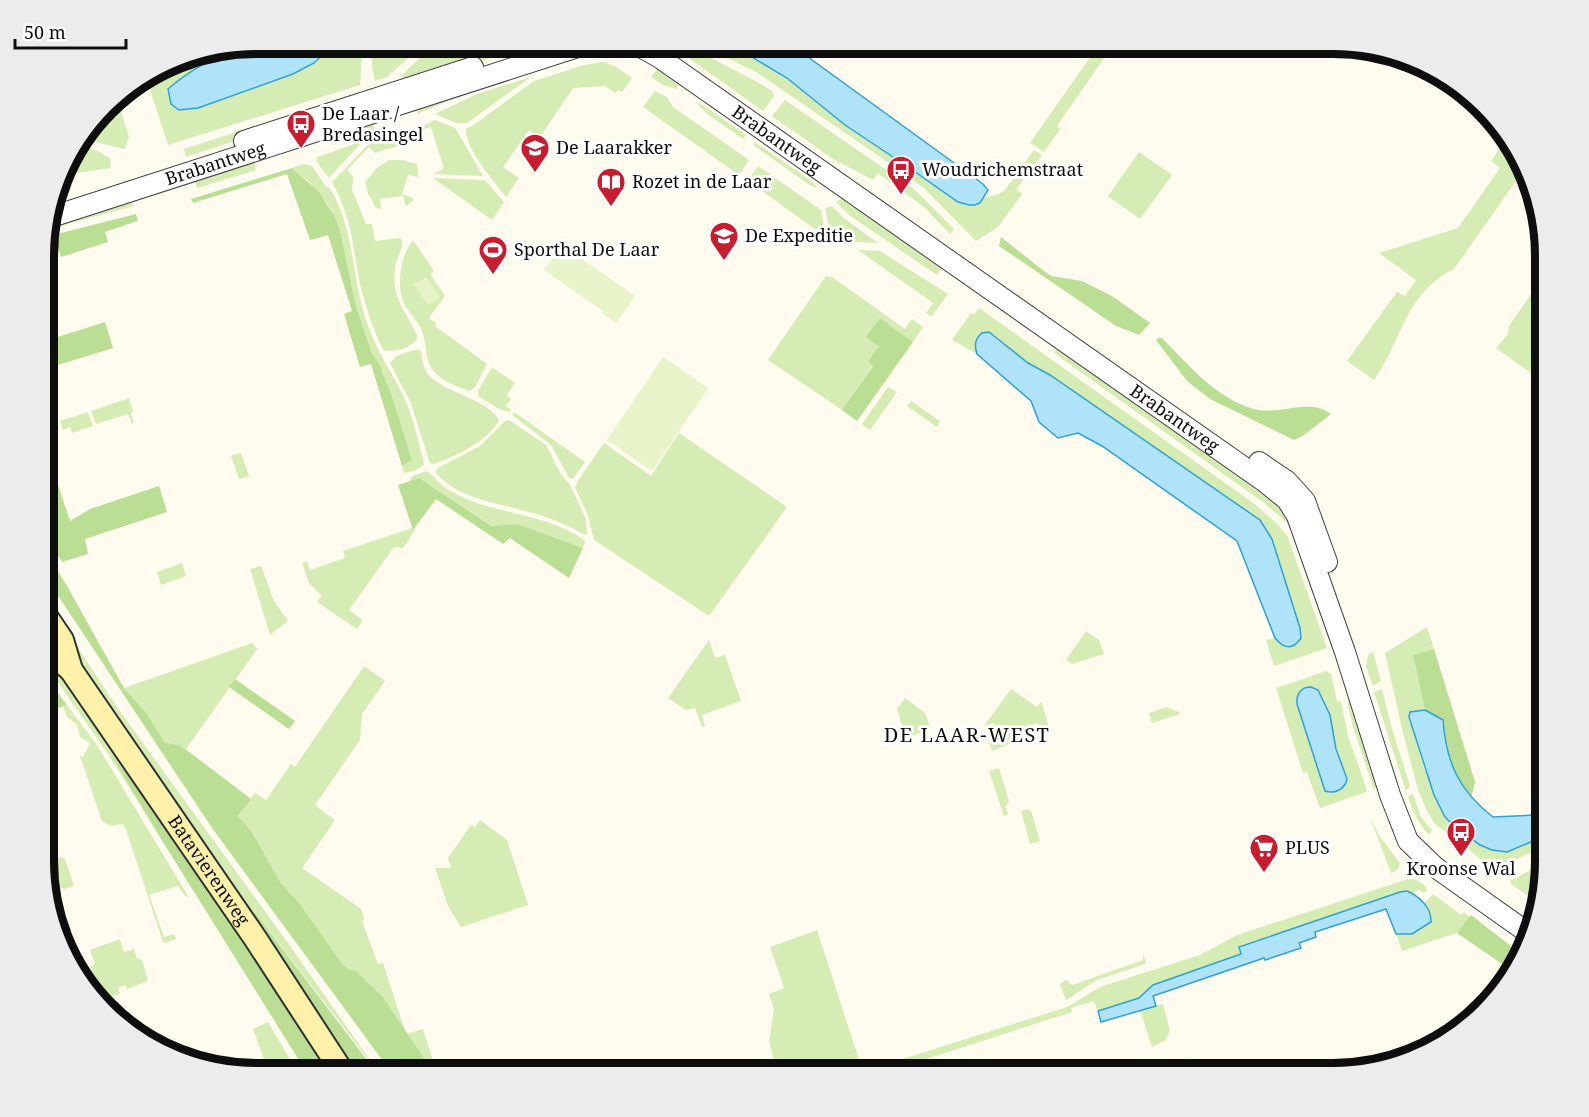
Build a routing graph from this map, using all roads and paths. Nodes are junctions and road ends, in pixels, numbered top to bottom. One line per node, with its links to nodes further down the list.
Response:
1 (515, 54): 5 (street, Brabantweg)
2 (556, 54): 6 (street, Brabantweg)
3 (653, 54): 11 (street, Brabantweg)
4 (674, 54): 10 (street, Brabantweg)
5 (62, 201)
6 (59, 214)
7 (54, 628): 9 (main road, Batavierenweg)
8 (54, 655): 9 (main road, Batavierenweg)
9 (71, 670): 12 (main road, Batavierenweg)
10 (1527, 917)
11 (1523, 929)
12 (336, 1063)

